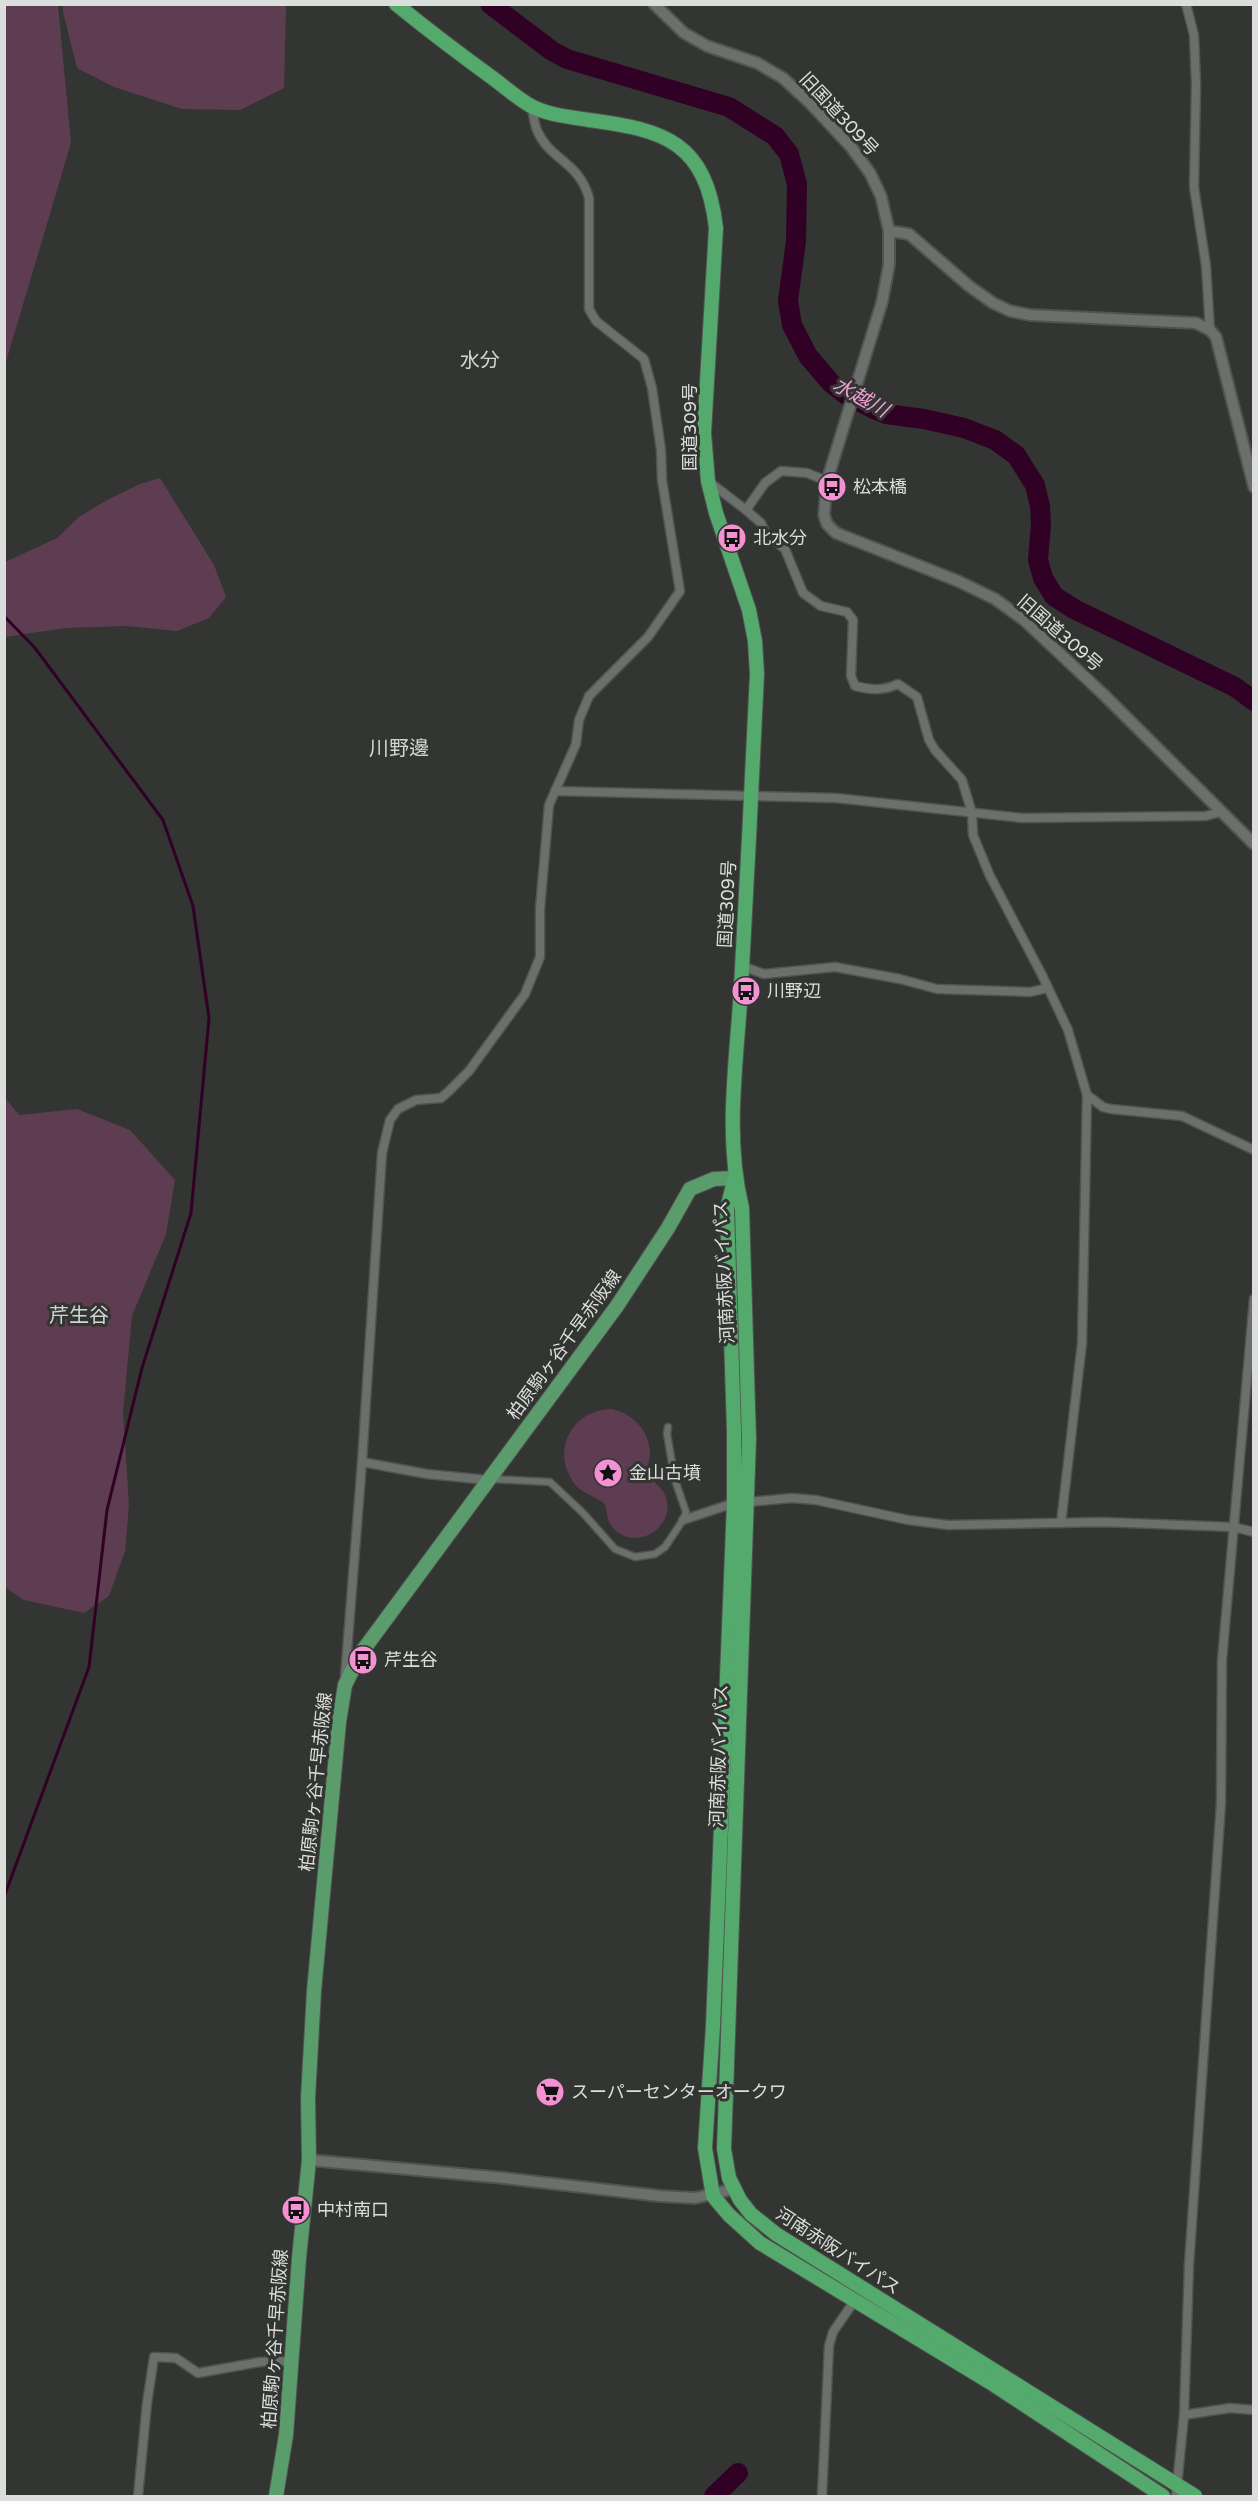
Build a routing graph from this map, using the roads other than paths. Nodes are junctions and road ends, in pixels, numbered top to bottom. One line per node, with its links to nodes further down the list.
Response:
1 (396, 4): 4 (highway, 国道309号)
2 (654, 4): 5 (street, 旧国道309号)
3 (1186, 4): 6 (street)
4 (532, 106): 7 (highway, 国道309号); 11 (street)
5 (889, 231): 6 (street); 8 (street, 旧国道309号)
6 (1210, 330): 9 (street)
7 (708, 481): 10 (street); 12 (highway, 国道309号)
8 (827, 481): 10 (street); 13 (street, 旧国道309号)
9 (1254, 486)
10 (747, 510): 14 (street)
11 (555, 791): 12 (street); 23 (street)
12 (751, 796): 14 (street); 16 (highway, 国道309号)
13 (1220, 812): 14 (street); 15 (street, 旧国道309号)
14 (972, 813): 17 (street)
15 (1254, 844)
16 (742, 966): 17 (street); 20 (highway, 国道309号)
17 (1048, 988): 18 (street)
18 (1087, 1095): 19 (street); 27 (street)
19 (1254, 1150)
20 (734, 1178): 24 (main road, 柏原駒ヶ谷千早赤阪線); 25 (highway, 河南赤阪バイパス)
21 (1254, 1299): 28 (street)
22 (668, 1427): 26 (street)
23 (362, 1462): 24 (street); 30 (street)
24 (488, 1480): 26 (street); 30 (main road, 柏原駒ヶ谷千早赤阪線)
25 (741, 1503): 26 (street); 27 (street); 32 (highway, 河南赤阪バイパス); 33 (highway, 河南赤阪バイパス)
26 (683, 1520)
27 (1061, 1523): 28 (street)
28 (1233, 1527): 29 (street); 37 (street)
29 (1254, 1532)
30 (345, 1685): 31 (main road, 柏原駒ヶ谷千早赤阪線)
31 (309, 2160): 33 (street); 35 (main road, 柏原駒ヶ谷千早赤阪線)
32 (734, 2189): 33 (street); 38 (highway, 河南赤阪バイパス)
33 (713, 2196): 34 (highway, 河南赤阪バイパス)
34 (855, 2300): 41 (street); 42 (highway, 河南赤阪バイパス)
35 (292, 2361): 39 (street); 40 (main road, 柏原駒ヶ谷千早赤阪線)
36 (1254, 2410): 37 (street)
37 (1184, 2415): 38 (street)
38 (1177, 2491): 43 (highway, 河南赤阪バイパス)
39 (138, 2496)
40 (276, 2496)
41 (822, 2496)
42 (1163, 2496)
43 (1194, 2496)

